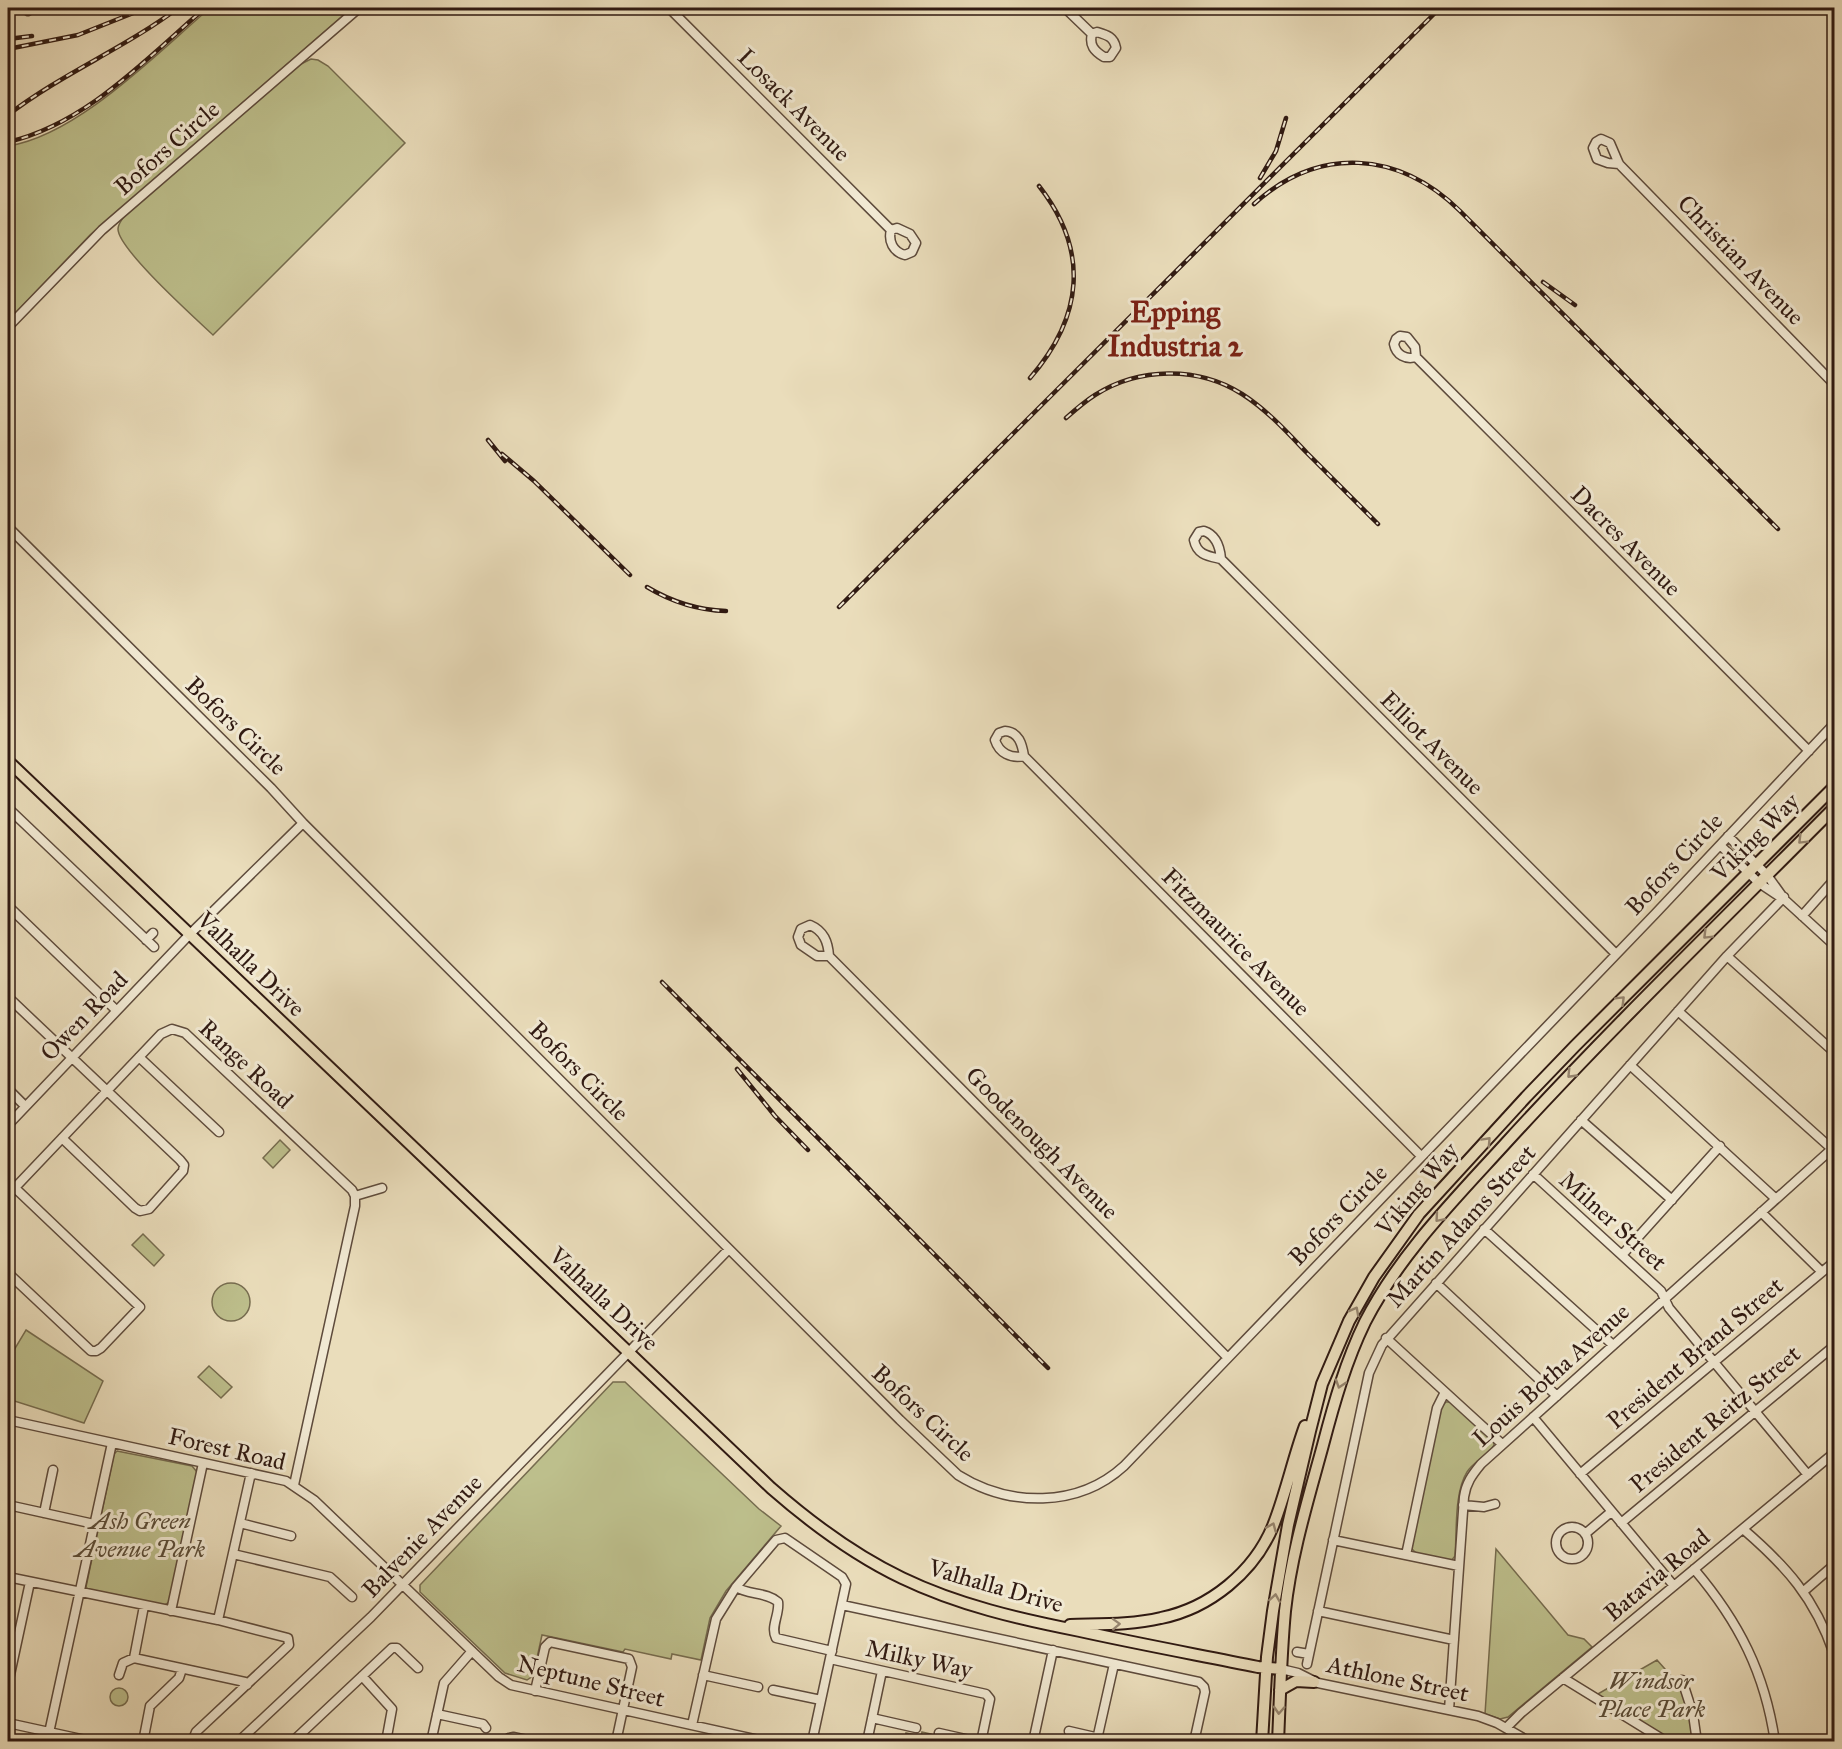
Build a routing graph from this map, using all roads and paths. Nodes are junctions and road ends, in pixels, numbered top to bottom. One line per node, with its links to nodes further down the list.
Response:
1 (359, 8): 7 (street, Bofors Circle)
2 (669, 8): 6 (street, Losack Avenue)
3 (1065, 8): 4 (street)
4 (1092, 34)
5 (1619, 164): 9 (street, Christian Avenue)
6 (891, 230)
7 (8, 327)
8 (1416, 357): 13 (street, Dacres Avenue)
9 (1834, 384)
10 (8, 527): 19 (street, Bofors Circle)
11 (1221, 559): 37 (street, Elliot Avenue)
12 (1834, 724): 13 (street, Bofors Circle)
13 (1809, 751): 20 (street, Bofors Circle)
14 (1024, 756): 56 (street, Fitzmaurice Avenue)
15 (8, 761): 33 (main road, Valhalla Drive)
16 (1834, 787): 24 (main road, Viking Way)
17 (8, 808): 34 (street)
18 (1834, 808): 26 (main road, Viking Way, one-way to 26)
19 (303, 823): 33 (street, Owen Road); 66 (street, Bofors Circle)
20 (1728, 836): 21 (street, Bofors Circle); 24 (street)
21 (1720, 845): 22 (street, Bofors Circle); 23 (street)
22 (1707, 859): 23 (street); 37 (street, Bofors Circle)
23 (1734, 859): 25 (street)
24 (1756, 864): 25 (main road, Viking Way); 26 (street)
25 (1748, 873): 28 (street); 79 (main road, Viking Way, one-way to 25)
26 (1767, 875): 28 (main road, Viking Way); 29 (street)
27 (1834, 880): 31 (street)
28 (1759, 883): 29 (street); 138 (main road, Viking Way, one-way to 138)
29 (1784, 899): 31 (street); 39 (street, Martin Adams Street)
30 (8, 906): 41 (street)
31 (1802, 916): 35 (street)
32 (153, 933): 34 (street)
33 (190, 934): 41 (street, Owen Road); 76 (main road, Valhalla Drive)
34 (146, 940): 36 (street)
35 (1834, 945)
36 (154, 947)
37 (1616, 954): 56 (street, Bofors Circle)
38 (829, 956): 77 (street, Goodenough Avenue)
39 (1727, 956): 42 (street, Martin Adams Street); 43 (street)
40 (8, 997): 45 (street)
41 (117, 1010): 45 (street, Owen Road)
42 (1678, 1011): 46 (street, Martin Adams Street); 55 (street)
43 (1834, 1052)
44 (139, 1057): 48 (street, Range Road); 52 (street); 61 (street, Range Road)
45 (72, 1058): 48 (street); 49 (street, Owen Road)
46 (1630, 1065): 50 (street, Martin Adams Street); 54 (street)
47 (8, 1089): 49 (street)
48 (106, 1091): 53 (street, Range Road); 53 (street)
49 (25, 1106): 51 (street, Owen Road)
50 (1581, 1120): 57 (street, Martin Adams Street); 63 (street)
51 (8, 1125)
52 (219, 1132)
53 (62, 1138): 58 (street, Range Road)
54 (1720, 1146): 62 (street); 63 (street)
55 (1833, 1148): 62 (street, Louis Botha Avenue)
56 (1421, 1156): 77 (street, Bofors Circle)
57 (1533, 1174): 65 (street, Martin Adams Street); 67 (street, Milner Street)
58 (15, 1188): 60 (street, Range Road); 70 (street)
59 (382, 1188): 61 (street)
60 (8, 1195)
61 (355, 1196): 93 (street)
62 (1776, 1199): 64 (street, Louis Botha Avenue)
63 (1672, 1200): 67 (street)
64 (1761, 1212): 69 (street); 72 (street, Louis Botha Avenue)
65 (1484, 1228): 71 (street, Martin Adams Street); 74 (street)
66 (729, 1249): 76 (street, Balvenie Avenue); 77 (street, Bofors Circle)
67 (1622, 1255): 72 (street, Milner Street)
68 (1834, 1262): 69 (street, President Brand Street)
69 (1822, 1272): 78 (street, President Brand Street)
70 (8, 1273)
71 (1436, 1283): 73 (street, Martin Adams Street); 81 (street)
72 (1664, 1299): 74 (street, Louis Botha Avenue); 78 (street, Milner Street)
73 (1386, 1338): 80 (street); 105 (street, Martin Adams Street)
74 (1613, 1345): 81 (street, Louis Botha Avenue)
75 (1834, 1346): 82 (street, President Reitz Street)
76 (628, 1351): 113 (street, Balvenie Avenue); 124 (main road, Valhalla Drive)
77 (1227, 1357)
78 (1714, 1362): 82 (street, Milner Street); 91 (street, President Brand Street)
79 (1322, 1384): 124 (main road, one-way to 79); 136 (main road, Viking Way, one-way to 79)
80 (1445, 1392): 86 (street); 107 (street)
81 (1557, 1396): 83 (street, Louis Botha Avenue)
82 (1755, 1412): 92 (street, Milner Street); 99 (street, President Reitz Street)
83 (1533, 1417): 86 (street, Louis Botha Avenue); 91 (street)
84 (8, 1420): 85 (street, Forest Road)
85 (112, 1443): 88 (street, Forest Road); 100 (street)
86 (1502, 1444): 96 (street, Louis Botha Avenue)
87 (1834, 1453): 92 (street, Batavia Road)
88 (203, 1463): 90 (street, Forest Road); 121 (street)
89 (53, 1470): 98 (street)
90 (250, 1473): 93 (street, Forest Road); 101 (street)
91 (1580, 1474): 97 (street)
92 (1808, 1475): 102 (street, Batavia Road)
93 (294, 1485): 113 (street, Forest Road)
94 (1495, 1504): 96 (street)
95 (8, 1505): 98 (street)
96 (1463, 1505): 109 (street, Louis Botha Avenue)
97 (1611, 1512): 99 (street); 103 (street)
98 (44, 1513): 100 (street)
99 (1620, 1523): 114 (street)
100 (94, 1524): 117 (street)
101 (240, 1524): 104 (street); 106 (street)
102 (1743, 1529): 110 (street, Batavia Road); 116 (street)
103 (1585, 1534)
104 (291, 1536)
105 (1333, 1540): 107 (street); 122 (street, Martin Adams Street)
106 (233, 1554): 118 (street); 123 (street)
107 (1406, 1556): 109 (street)
108 (1834, 1565): 116 (street)
109 (1459, 1566): 125 (street, Louis Botha Avenue)
110 (1694, 1569): 114 (street, Batavia Road); 188 (street)
111 (8, 1578): 112 (street)
112 (30, 1582): 117 (street); 146 (street)
113 (402, 1585): 127 (street, Neptune Street); 172 (street, Balvenie Avenue)
114 (1674, 1586): 143 (street, Batavia Road)
115 (736, 1587): 119 (street); 131 (street, Milky Way); 140 (street)
116 (1804, 1591): 130 (street)
117 (79, 1593): 120 (street); 163 (street)
118 (352, 1597)
119 (842, 1605): 126 (street); 131 (street)
120 (144, 1606): 121 (street); 132 (street)
121 (171, 1611): 123 (street)
122 (1318, 1611): 125 (street); 129 (street, Martin Adams Street)
123 (218, 1620): 147 (street)
124 (1037, 1622): 136 (main road, Valhalla Drive)
125 (1454, 1640): 154 (street, Louis Botha Avenue)
126 (1053, 1650): 133 (street); 181 (street)
127 (472, 1651): 151 (street, Neptune Street); 155 (street)
128 (1297, 1652): 129 (street)
129 (1309, 1654): 134 (street, Martin Adams Street)
130 (1834, 1654)
131 (831, 1655): 139 (street, Milky Way); 152 (street)
132 (134, 1658): 137 (street); 141 (street)
133 (1114, 1664): 162 (street); 182 (street)
134 (1307, 1664)
135 (418, 1668): 142 (street)
136 (1267, 1668): 138 (main road, Valhalla Drive); 183 (main road, Viking Way)
137 (182, 1669): 147 (street); 170 (street)
138 (1281, 1669): 145 (street, Athlone Street); 150 (main road, Viking Way)
139 (882, 1671): 156 (street); 180 (street, Milky Way)
140 (703, 1674): 148 (street); 158 (street)
141 (119, 1675)
142 (362, 1676): 165 (street); 174 (street)
143 (1563, 1678): 161 (street, Batavia Road); 186 (street)
144 (1682, 1680): 187 (street)
145 (1314, 1682): 150 (main road); 154 (street, Athlone Street)
146 (8, 1684)
147 (247, 1685): 171 (street)
148 (758, 1687)
149 (773, 1690): 152 (street)
150 (1280, 1690): 184 (main road, Viking Way, one-way to 184)
151 (535, 1691): 153 (street, Neptune Street); 153 (street)
152 (821, 1700): 178 (street)
153 (622, 1710): 158 (street, Neptune Street); 177 (street)
154 (1449, 1710): 161 (street, Athlone Street)
155 (437, 1714): 159 (street); 175 (street)
156 (872, 1718): 160 (street); 179 (street)
157 (8, 1723): 163 (street)
158 (692, 1725): 167 (street, Neptune Street)
159 (486, 1728)
160 (916, 1728)
161 (1506, 1728): 185 (street, Athlone Street)
162 (1069, 1731)
163 (49, 1732): 168 (street); 169 (street)
164 (939, 1733): 180 (street)
165 (302, 1738): 173 (street)
166 (508, 1738): 176 (street)
167 (763, 1741)
168 (47, 1742)
169 (95, 1742)
170 (143, 1742)
171 (192, 1742)
172 (238, 1742)
173 (292, 1742)
174 (386, 1742)
175 (430, 1742)
176 (537, 1742)
177 (616, 1742)
178 (812, 1742)
179 (867, 1742)
180 (980, 1742)
181 (1033, 1742)
182 (1194, 1742)
183 (1262, 1742)
184 (1278, 1742)
185 (1530, 1742)
186 (1667, 1742)
187 (1697, 1742)
188 (1775, 1742)

